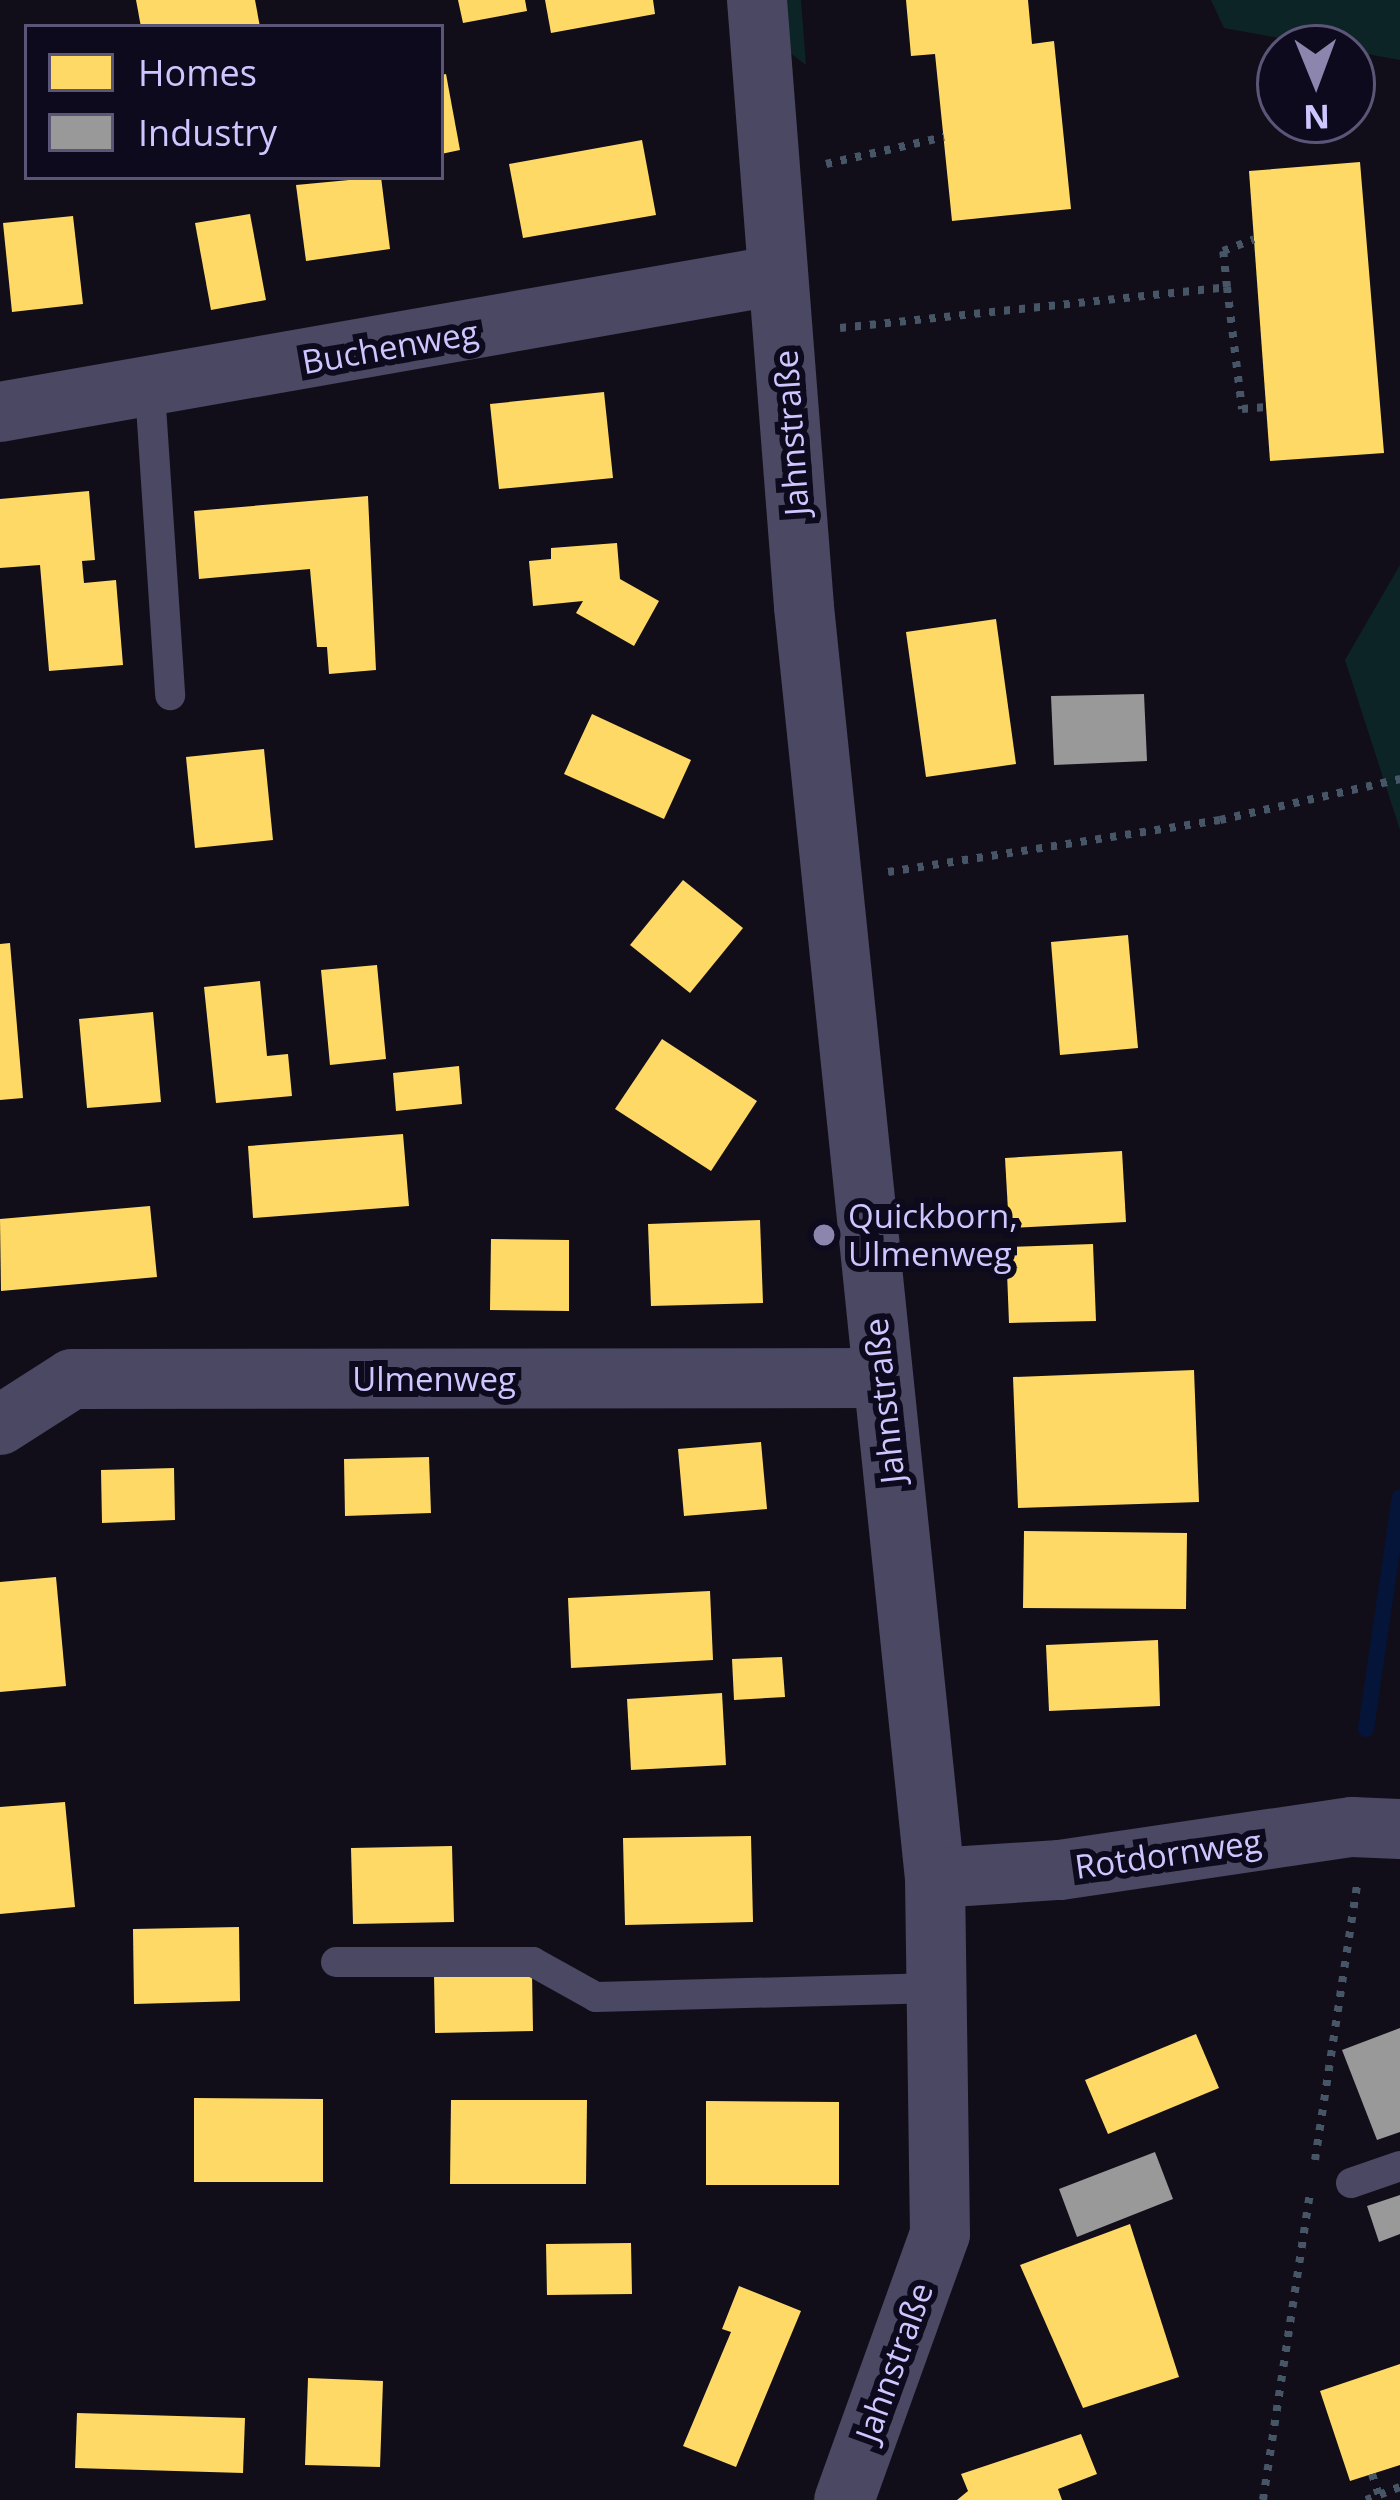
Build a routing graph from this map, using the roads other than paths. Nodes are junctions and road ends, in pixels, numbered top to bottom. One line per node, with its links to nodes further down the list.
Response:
1 (758, 0): 2 (street, Jahnstraße)
2 (778, 275): 3 (street, Buchenweg); 6 (street, Jahnstraße)
3 (149, 392): 4 (street, Buchenweg); 5 (lane)
4 (0, 412)
5 (170, 695)
6 (882, 1378): 7 (street, Ulmenweg); 9 (street, Jahnstraße)
7 (0, 1425)
8 (1400, 1829): 9 (street, Rotdornweg)
9 (934, 1878): 11 (street, Jahnstraße)
10 (336, 1962): 11 (lane)
11 (937, 1988): 14 (street, Jahnstraße)
12 (1400, 2166): 13 (lane)
13 (1351, 2183)
14 (844, 2500)

